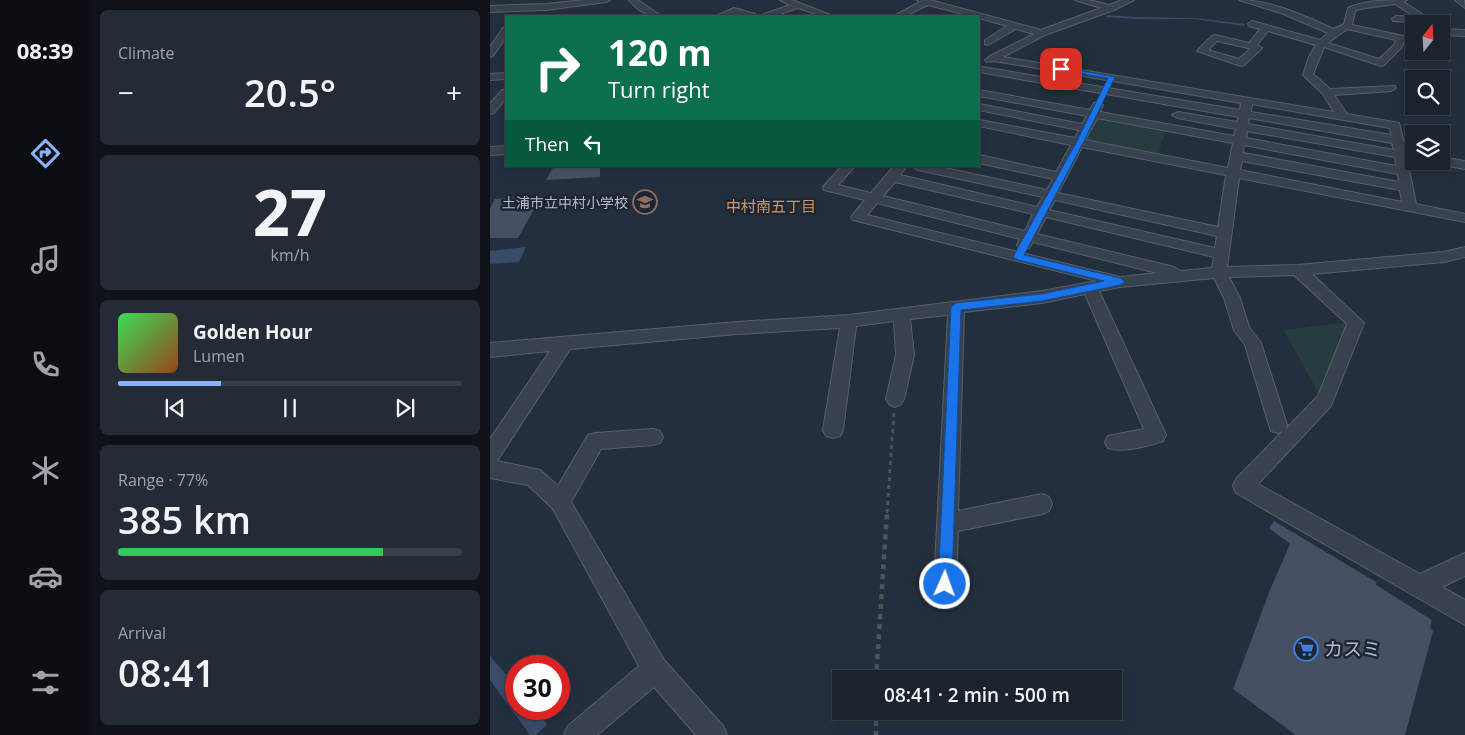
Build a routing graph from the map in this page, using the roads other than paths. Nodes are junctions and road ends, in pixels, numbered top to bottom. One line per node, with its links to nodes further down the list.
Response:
1 (606, 0): 14 (street)
2 (633, 0): 18 (street)
3 (784, 0): 12 (street)
4 (1079, 0): 15 (street)
5 (1130, 0): 15 (street)
6 (1243, 0): 11 (street)
7 (1274, 0): 11 (street)
8 (1459, 0): 13 (street)
9 (924, 1): 23 (street); 24 (street)
10 (1400, 1): 26 (street); 29 (street)
11 (1259, 4): 32 (street)
12 (798, 5): 21 (street); 22 (street)
13 (1465, 5)
14 (522, 8): 16 (street); 17 (street)
15 (1111, 8): 34 (street)
16 (490, 9)
17 (517, 15)
18 (652, 15)
19 (723, 15): 20 (street)
20 (748, 15)
21 (770, 15)
22 (826, 15)
23 (900, 15)
24 (970, 15)
25 (980, 18): 28 (street)
26 (1396, 19)
27 (1252, 24): 30 (street)
28 (1014, 26): 34 (street); 36 (street)
29 (1345, 26): 32 (street); 37 (street)
30 (1266, 27): 37 (street); 38 (street)
31 (505, 32): 39 (street)
32 (1334, 32): 37 (street)
33 (1450, 32): 35 (street)
34 (1042, 33): 40 (street)
35 (1465, 33)
36 (988, 42)
37 (1320, 44): 46 (street)
38 (1251, 46): 38 (street)
39 (490, 54)
40 (992, 58): 41 (street); 44 (street)
41 (981, 72): 49 (street)
42 (505, 76): 43 (street)
43 (490, 77)
44 (1112, 77): 49 (street); 50 (street)
45 (1391, 88): 46 (street)
46 (1327, 92): 55 (street)
47 (505, 93): 52 (street)
48 (980, 93): 53 (street)
49 (1103, 96): 53 (street); 54 (street); 57 (street)
50 (1247, 100): 54 (street); 55 (street)
51 (980, 107): 58 (street)
52 (490, 111)
53 (1093, 114): 58 (street); 60 (street)
54 (1245, 114): 57 (street); 59 (street)
55 (1342, 115): 59 (street)
56 (980, 123): 61 (street)
57 (1242, 126): 60 (street); 64 (street)
58 (1087, 128): 61 (street)
59 (1398, 140): 64 (street)
60 (1240, 141): 65 (street); 72 (street)
61 (1080, 143): 74 (street); 75 (street)
62 (505, 150): 63 (street)
63 (490, 151)
64 (1401, 155): 66 (street); 72 (street)
65 (1237, 156): 74 (street); 76 (street)
66 (1405, 156)
67 (980, 159): 75 (street)
68 (1450, 162): 69 (street)
69 (1465, 165)
70 (848, 167): 78 (street)
71 (923, 167): 77 (street)
72 (1404, 171): 76 (street)
73 (896, 172): 78 (street); 80 (street)
74 (1234, 173): 79 (street); 82 (street)
75 (1061, 177): 77 (street)
76 (1407, 188): 79 (street)
77 (1051, 195): 80 (street); 82 (street)
78 (874, 198): 83 (street); 86 (street)
79 (1410, 207): 81 (street)
80 (1042, 212): 83 (street); 85 (street)
81 (1465, 218)
82 (1225, 233): 85 (street)
83 (1030, 236): 86 (street); 89 (street)
84 (1465, 252): 87 (street)
85 (1222, 254): 88 (street)
86 (1018, 257): 90 (street)
87 (1298, 270): 88 (street); 109 (street)
88 (1219, 272): 89 (street); 98 (street)
89 (1187, 275): 90 (street)
90 (1120, 282): 91 (street)
91 (1090, 288): 92 (street); 101 (street)
92 (956, 307): 93 (street); 106 (street)
93 (901, 314): 94 (street); 97 (street)
94 (849, 322): 95 (street); 99 (street)
95 (566, 343): 96 (street); 102 (street)
96 (490, 350)
97 (895, 399)
98 (1278, 425)
99 (833, 430)
100 (653, 437): 104 (street)
101 (1115, 442)
102 (490, 455)
103 (490, 469): 104 (street)
104 (560, 502): 111 (street)
105 (1042, 504): 106 (street)
106 (948, 523): 108 (street)
107 (1465, 564): 109 (street)
108 (945, 584)
109 (1419, 586): 110 (street)
110 (1465, 612)
111 (654, 669): 112 (street); 113 (street)
112 (578, 735)
113 (714, 735)

